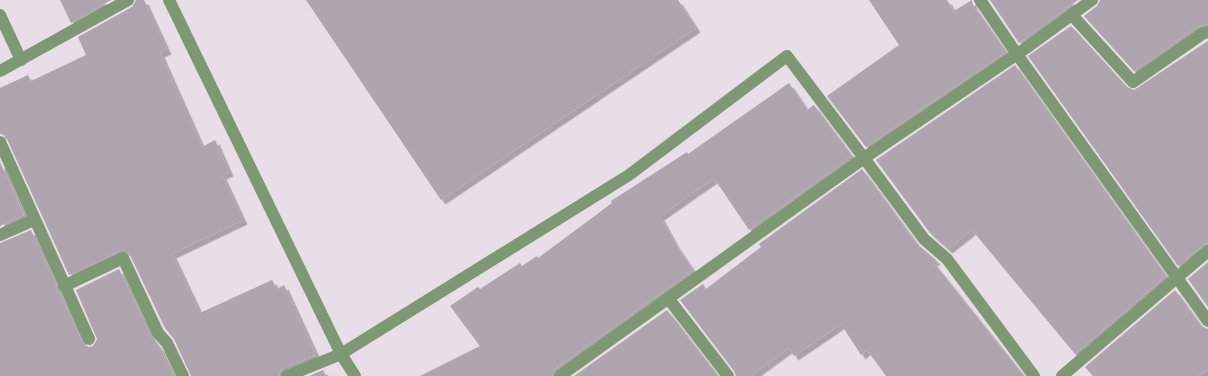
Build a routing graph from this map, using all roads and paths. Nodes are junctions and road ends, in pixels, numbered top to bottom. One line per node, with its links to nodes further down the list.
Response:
1 (128, 0): 9 (street)
2 (169, 0): 21 (street)
3 (980, 0): 8 (street)
4 (1092, 0): 6 (street)
5 (0, 15): 9 (street)
6 (1072, 16): 7 (street); 8 (street)
7 (1208, 32)
8 (1016, 53): 12 (street); 16 (street)
9 (21, 60): 10 (street)
10 (0, 71)
11 (0, 142): 13 (street)
12 (864, 158): 18 (street); 21 (street); 27 (street)
13 (34, 220): 14 (street); 17 (street)
14 (0, 235)
15 (1208, 251): 16 (street)
16 (1176, 277): 19 (street); 28 (street)
17 (64, 286): 20 (street); 22 (street)
18 (668, 298): 25 (street); 26 (street)
19 (1208, 321)
20 (89, 339)
21 (341, 354): 23 (street); 24 (street)
22 (182, 376)
23 (287, 376)
24 (355, 376)
25 (560, 376)
26 (728, 376)
27 (1034, 376)
28 (1062, 376)

